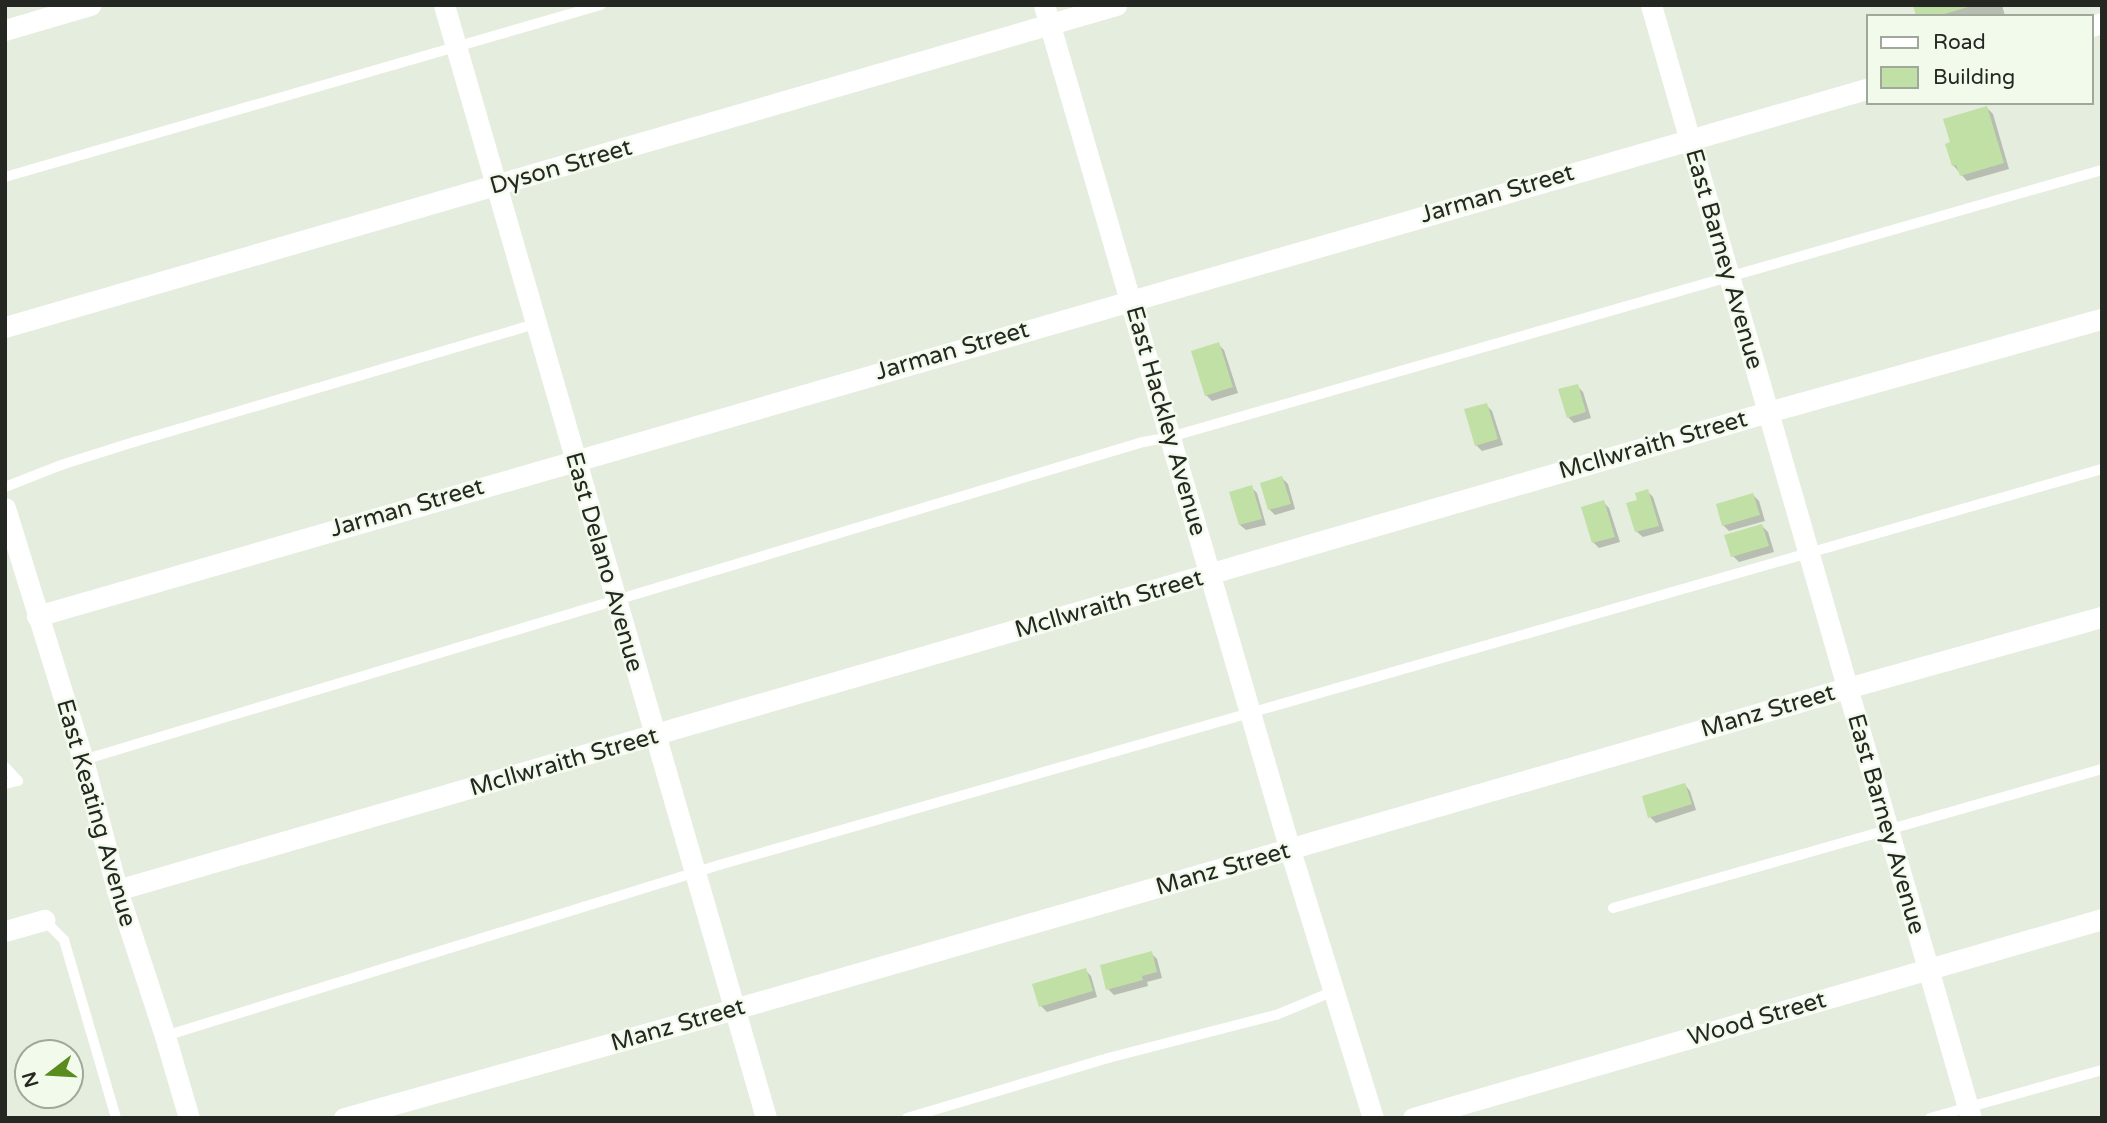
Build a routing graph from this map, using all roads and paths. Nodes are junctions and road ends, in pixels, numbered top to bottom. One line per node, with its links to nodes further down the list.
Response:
1 (90, 5): 7 (street)
2 (444, 5): 8 (street, East Delano Avenue)
3 (601, 5): 8 (lane)
4 (1116, 5): 6 (street, Dyson Street)
5 (1651, 5): 10 (street, East Barney Avenue)
6 (1047, 15): 13 (street, Dyson Street); 15 (street, East Hackley Avenue)
7 (5, 30)
8 (456, 47): 12 (lane); 13 (street, East Delano Avenue)
9 (1866, 89): 10 (street, Jarman Street)
10 (1689, 139): 14 (street, East Barney Avenue); 15 (street, Jarman Street)
11 (2102, 170): 14 (lane)
12 (5, 177)
13 (495, 186): 17 (street, East Delano Avenue); 18 (street, Dyson Street)
14 (1729, 276): 19 (street, East Barney Avenue); 20 (lane)
15 (1130, 299): 20 (street, East Hackley Avenue); 21 (street, Jarman Street)
16 (2102, 319): 19 (street, McIlwraith Street)
17 (535, 324): 21 (street, East Delano Avenue); 23 (lane)
18 (5, 327)
19 (1768, 412): 25 (street, East Barney Avenue); 26 (street, McIlwraith Street)
20 (1170, 437): 26 (street, East Hackley Avenue); 27 (lane)
21 (574, 460): 27 (street, East Delano Avenue); 28 (street, Jarman Street)
22 (2102, 468): 25 (lane)
23 (5, 487)
24 (5, 508): 28 (street, East Keating Avenue)
25 (1808, 551): 30 (street, East Barney Avenue); 31 (lane)
26 (1210, 574): 31 (street, East Hackley Avenue); 32 (street, McIlwraith Street)
27 (615, 600): 32 (street, East Delano Avenue); 33 (lane)
28 (37, 616): 33 (street, East Keating Avenue)
29 (2102, 617): 30 (street, Manz Street)
30 (1847, 688): 37 (street, East Barney Avenue); 38 (street, Manz Street)
31 (1250, 712): 38 (street, East Hackley Avenue); 39 (lane)
32 (654, 735): 39 (street, East Delano Avenue); 40 (street, McIlwraith Street)
33 (83, 760): 40 (street, East Keating Avenue)
34 (5, 766): 36 (lane)
35 (2102, 769): 37 (lane)
36 (5, 784)
37 (1889, 831): 41 (lane); 45 (street, East Barney Avenue)
38 (1290, 850): 46 (street, East Hackley Avenue); 47 (street, Manz Street)
39 (694, 873): 47 (street, East Delano Avenue); 48 (lane)
40 (117, 890): 48 (street, East Keating Avenue)
41 (1613, 908)
42 (2102, 919): 45 (street, Wood Street)
43 (44, 920): 44 (street); 51 (lane)
44 (5, 931)
45 (1928, 970): 50 (street, East Barney Avenue); 57 (street, Wood Street)
46 (1334, 991): 55 (lane); 56 (street, East Hackley Avenue)
47 (734, 1009): 53 (street, Manz Street); 54 (street, East Delano Avenue)
48 (165, 1036): 52 (street, East Keating Avenue)
49 (2102, 1070): 50 (lane)
50 (1969, 1113): 58 (lane)
51 (116, 1118)
52 (189, 1118)
53 (344, 1118)
54 (766, 1118)
55 (907, 1118)
56 (1373, 1118)
57 (1412, 1118)
58 (1930, 1118)

